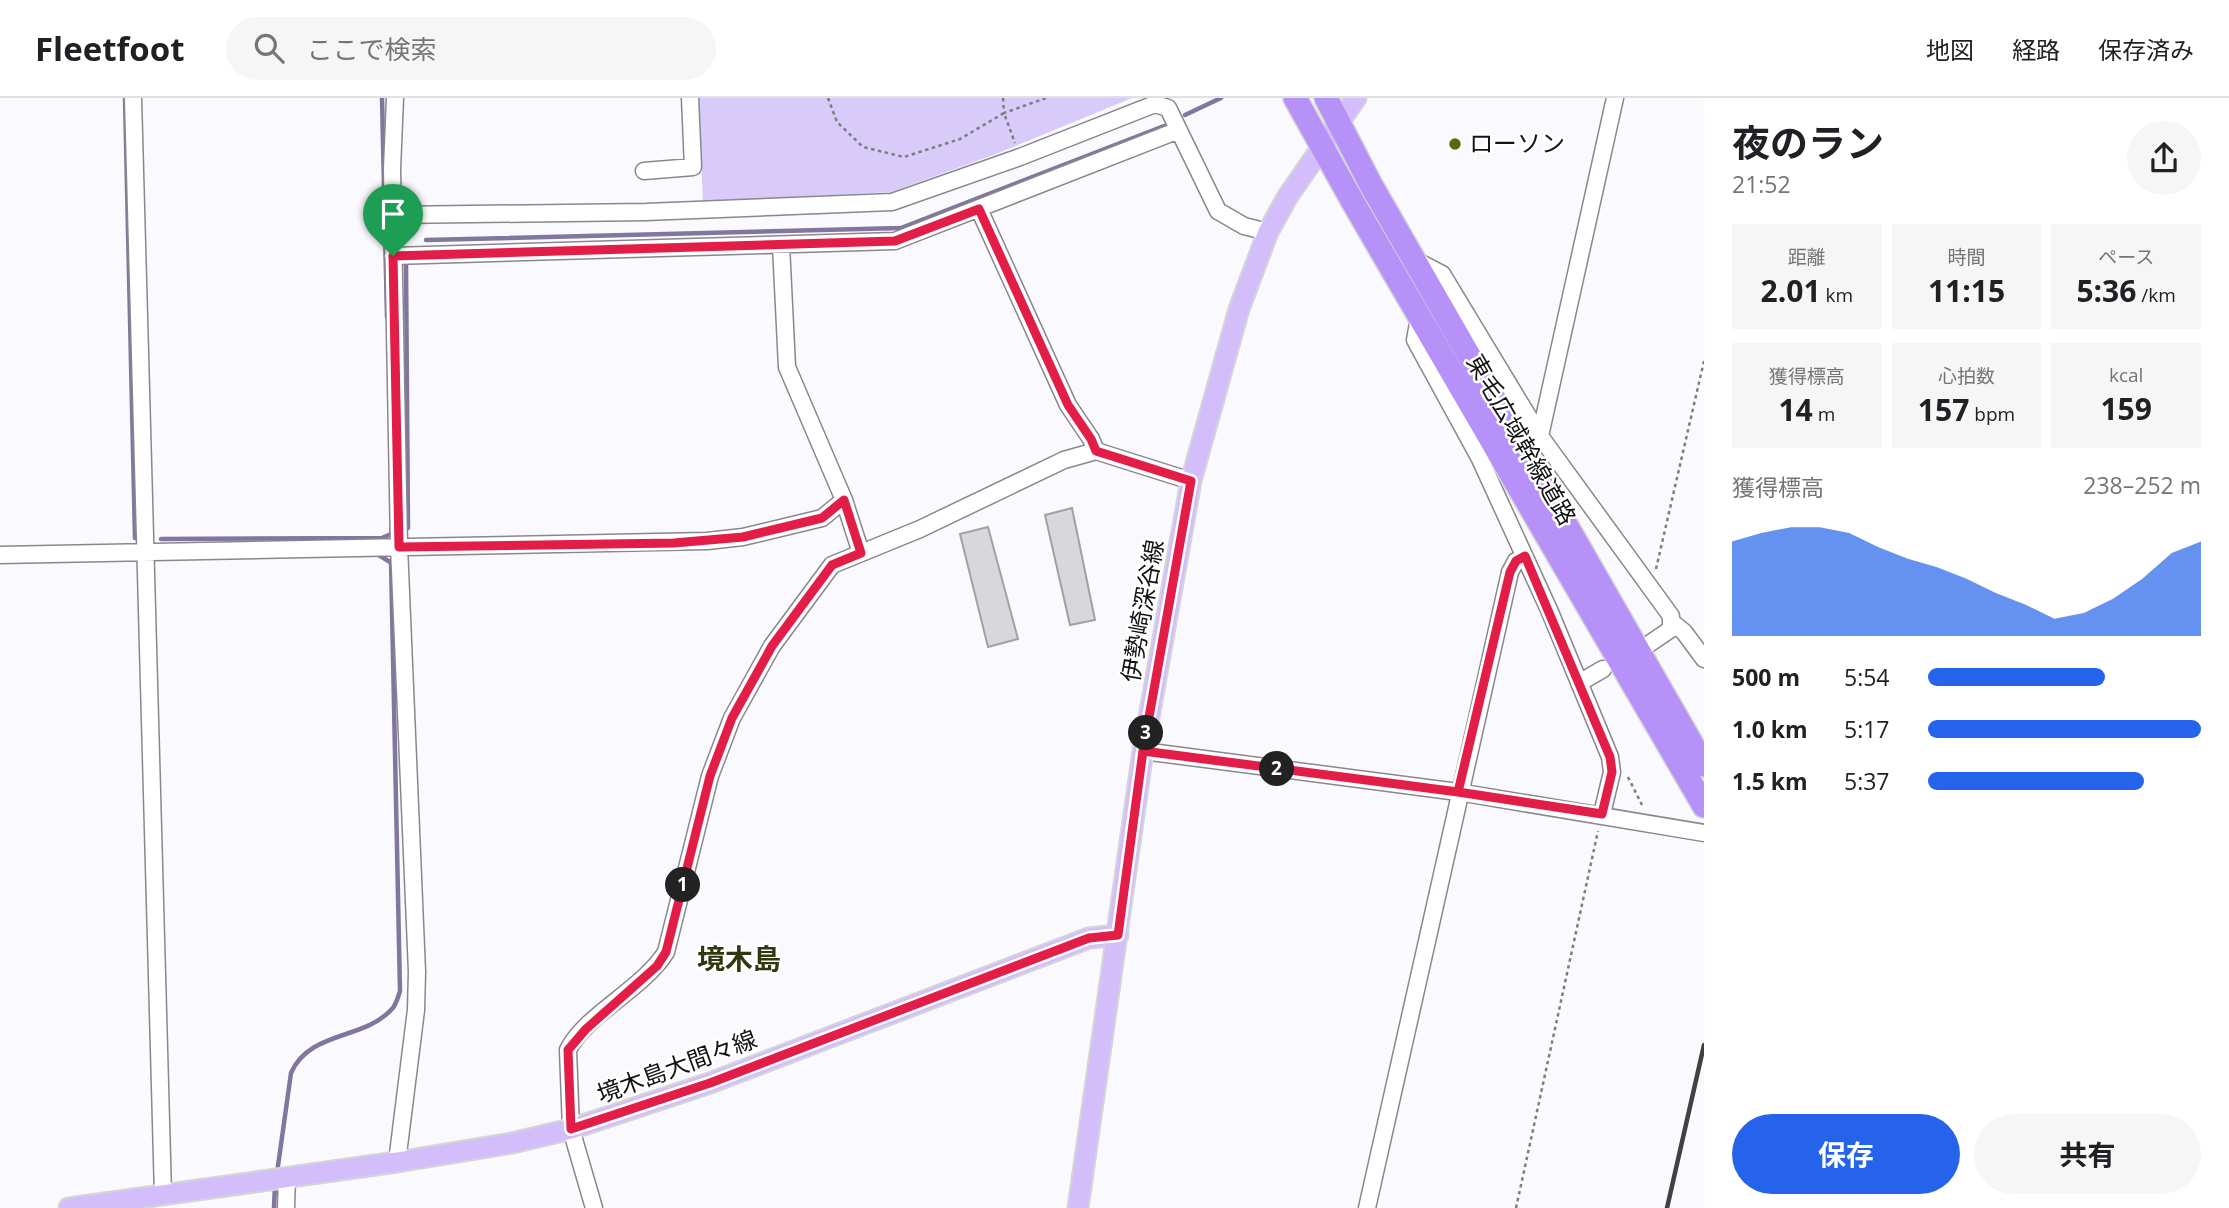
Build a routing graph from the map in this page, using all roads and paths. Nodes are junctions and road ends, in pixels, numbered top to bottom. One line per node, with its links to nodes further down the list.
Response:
1 (134, 98): 30 (street)
2 (395, 98): 18 (street)
3 (690, 98): 16 (street)
4 (828, 98): 11 (path)
5 (1003, 98): 11 (path)
6 (1045, 98): 11 (path)
7 (1295, 98): 15 (highway, 東毛広域幹線道路)
8 (1326, 98): 12 (highway, 東毛広域幹線道路)
9 (1356, 98): 12 (main road, 伊勢崎深谷線)
10 (1615, 98): 25 (street)
11 (1004, 113): 14 (path)
12 (1339, 123): 15 (main road, 伊勢崎深谷線); 22 (highway, 東毛広域幹線道路)
13 (1179, 130): 17 (street); 18 (street); 19 (street)
14 (1016, 146)
15 (1321, 147): 19 (main road, 伊勢崎深谷線); 23 (highway, 東毛広域幹線道路)
16 (643, 172)
17 (979, 209): 20 (street); 26 (street)
18 (393, 215): 21 (street)
19 (1268, 232): 27 (main road, 伊勢崎深谷線)
20 (781, 245): 21 (street); 28 (street)
21 (393, 256): 29 (street)
22 (1415, 260): 25 (street); 41 (highway, 東毛広域幹線道路)
23 (1419, 317): 33 (street); 44 (highway, 東毛広域幹線道路)
24 (1704, 361): 34 (path)
25 (1540, 436): 34 (street)
26 (1096, 451): 27 (street); 31 (street)
27 (1191, 481): 40 (main road, 伊勢崎深谷線)
28 (844, 500): 29 (street); 31 (street)
29 (399, 547): 30 (street); 50 (street)
30 (144, 551): 32 (street); 52 (street)
31 (861, 553): 49 (street)
32 (0, 555)
33 (1525, 556): 39 (street); 43 (street)
34 (1644, 579): 35 (street)
35 (1673, 624): 36 (street); 37 (street)
36 (1648, 644)
37 (1704, 659)
38 (1603, 669): 39 (street)
39 (1579, 683): 42 (street)
40 (1143, 751): 43 (street); 48 (main road, 伊勢崎深谷線)
41 (1704, 765)
42 (1612, 772): 45 (street); 46 (path)
43 (1458, 792): 45 (street); 57 (street)
44 (1701, 801)
45 (1602, 814): 46 (street); 58 (path)
46 (1652, 825): 47 (street)
47 (1704, 833)
48 (1118, 935): 49 (main road, 境木島大間々線); 56 (main road, 伊勢崎深谷線)
49 (571, 1129): 50 (main road, 境木島大間々線); 55 (street)
50 (397, 1162): 51 (main road, 境木島大間々線)
51 (287, 1177): 52 (main road, 境木島大間々線); 54 (street)
52 (163, 1195): 53 (main road, 境木島大間々線)
53 (69, 1208)
54 (286, 1208)
55 (594, 1208)
56 (1078, 1208)
57 (1367, 1208)
58 (1516, 1208)

